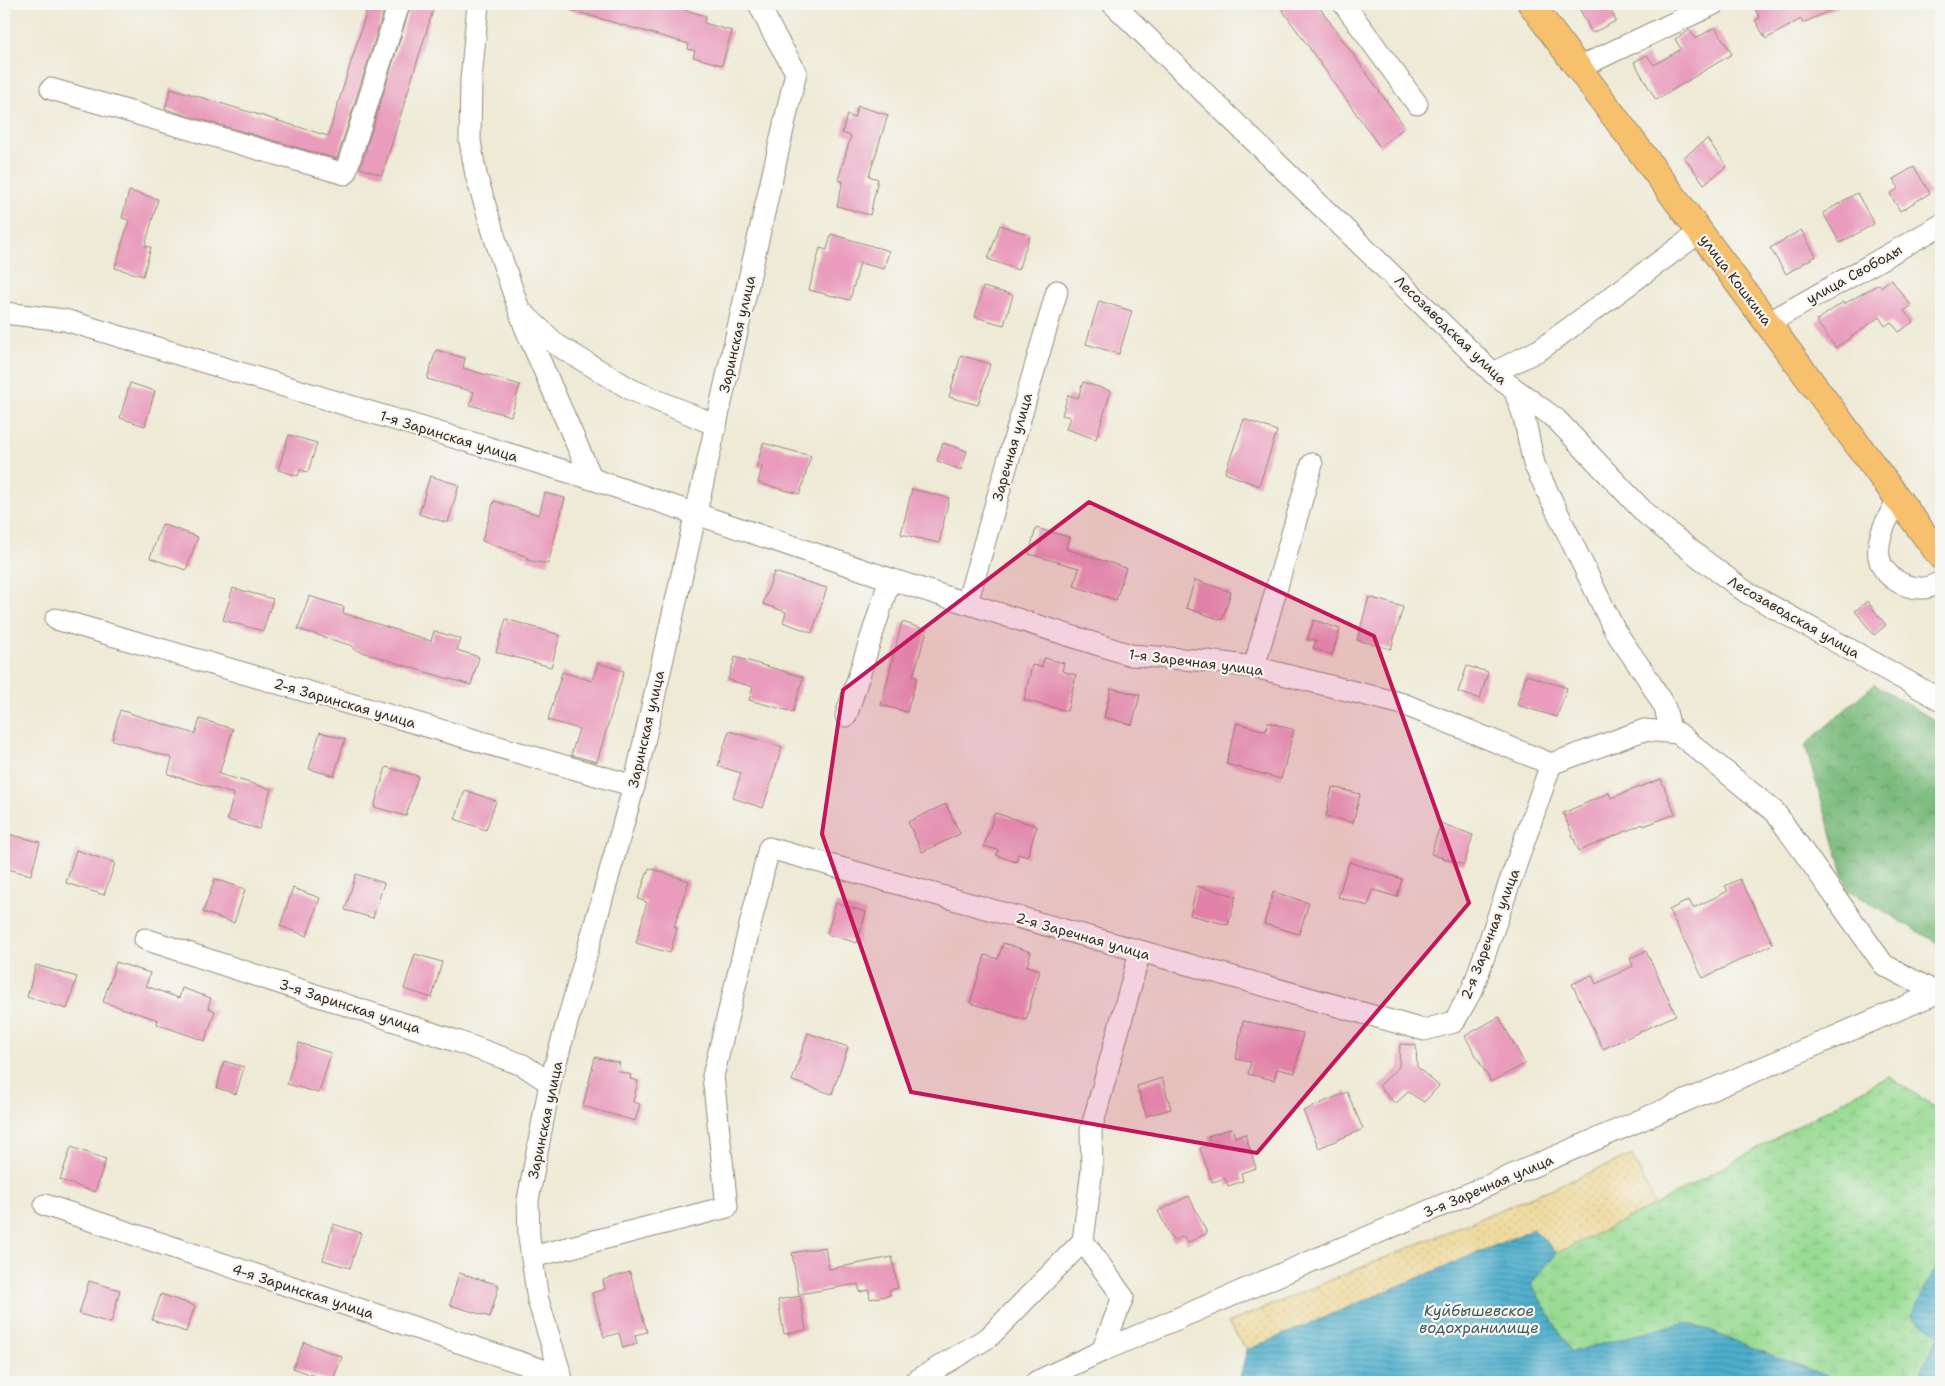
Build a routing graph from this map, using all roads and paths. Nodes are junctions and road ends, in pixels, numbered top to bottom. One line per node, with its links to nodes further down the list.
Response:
1 (399, 4): 9 (street)
2 (478, 4): 14 (street)
3 (759, 4): 19 (street, Заринская улица)
4 (1113, 4): 17 (street, Лесозаводская улица)
5 (1344, 4): 10 (street)
6 (1530, 4): 8 (main road, улица Кошкина)
7 (1714, 4): 8 (street)
8 (1578, 68): 12 (main road, улица Кошкина)
9 (51, 90)
10 (1416, 104)
11 (1941, 225): 16 (street, улица Свободы)
12 (1700, 232): 16 (main road, улица Кошкина); 17 (street)
13 (1057, 291): 27 (street, Заречная улица)
14 (519, 309): 19 (street); 21 (street)
15 (4, 313): 21 (street, 1-я Заринская улица)
16 (1768, 323): 22 (main road, улица Кошкина)
17 (1493, 373): 18 (street, Лесозаводская улица)
18 (1514, 390): 30 (street, Лесозаводская улица); 32 (street)
19 (716, 425): 23 (street, Заринская улица)
20 (1312, 464): 29 (street)
21 (592, 479): 23 (street, 1-я Заринская улица)
22 (1899, 499): 24 (main road, улица Кошкина); 26 (street)
23 (695, 514): 25 (street, 1-я Заринская улица); 34 (street, Заринская улица)
24 (1941, 557)
25 (890, 579): 27 (street, 1-я Заречная улица); 31 (street)
26 (1941, 582)
27 (967, 603): 29 (street, 1-я Заречная улица)
28 (56, 619): 34 (street, 2-я Заринская улица)
29 (1254, 667): 33 (street, 1-я Заречная улица)
30 (1941, 700)
31 (846, 716)
32 (1671, 732): 33 (street); 37 (street)
33 (1551, 764): 36 (street, 2-я Заречная улица)
34 (634, 786): 38 (street, Заринская улица)
35 (144, 939): 38 (street, 3-я Заринская улица)
36 (1140, 952): 40 (street); 41 (street, 2-я Заречная улица)
37 (1939, 994): 42 (street, 3-я Заречная улица)
38 (550, 1084): 41 (street, Заринская улица)
39 (45, 1206): 43 (street, 4-я Заринская улица)
40 (1083, 1241): 42 (street); 44 (street)
41 (532, 1257): 43 (street, Заринская улица)
42 (1102, 1351): 45 (street, 3-я Заречная улица)
43 (562, 1379)
44 (914, 1382)
45 (1036, 1382)

